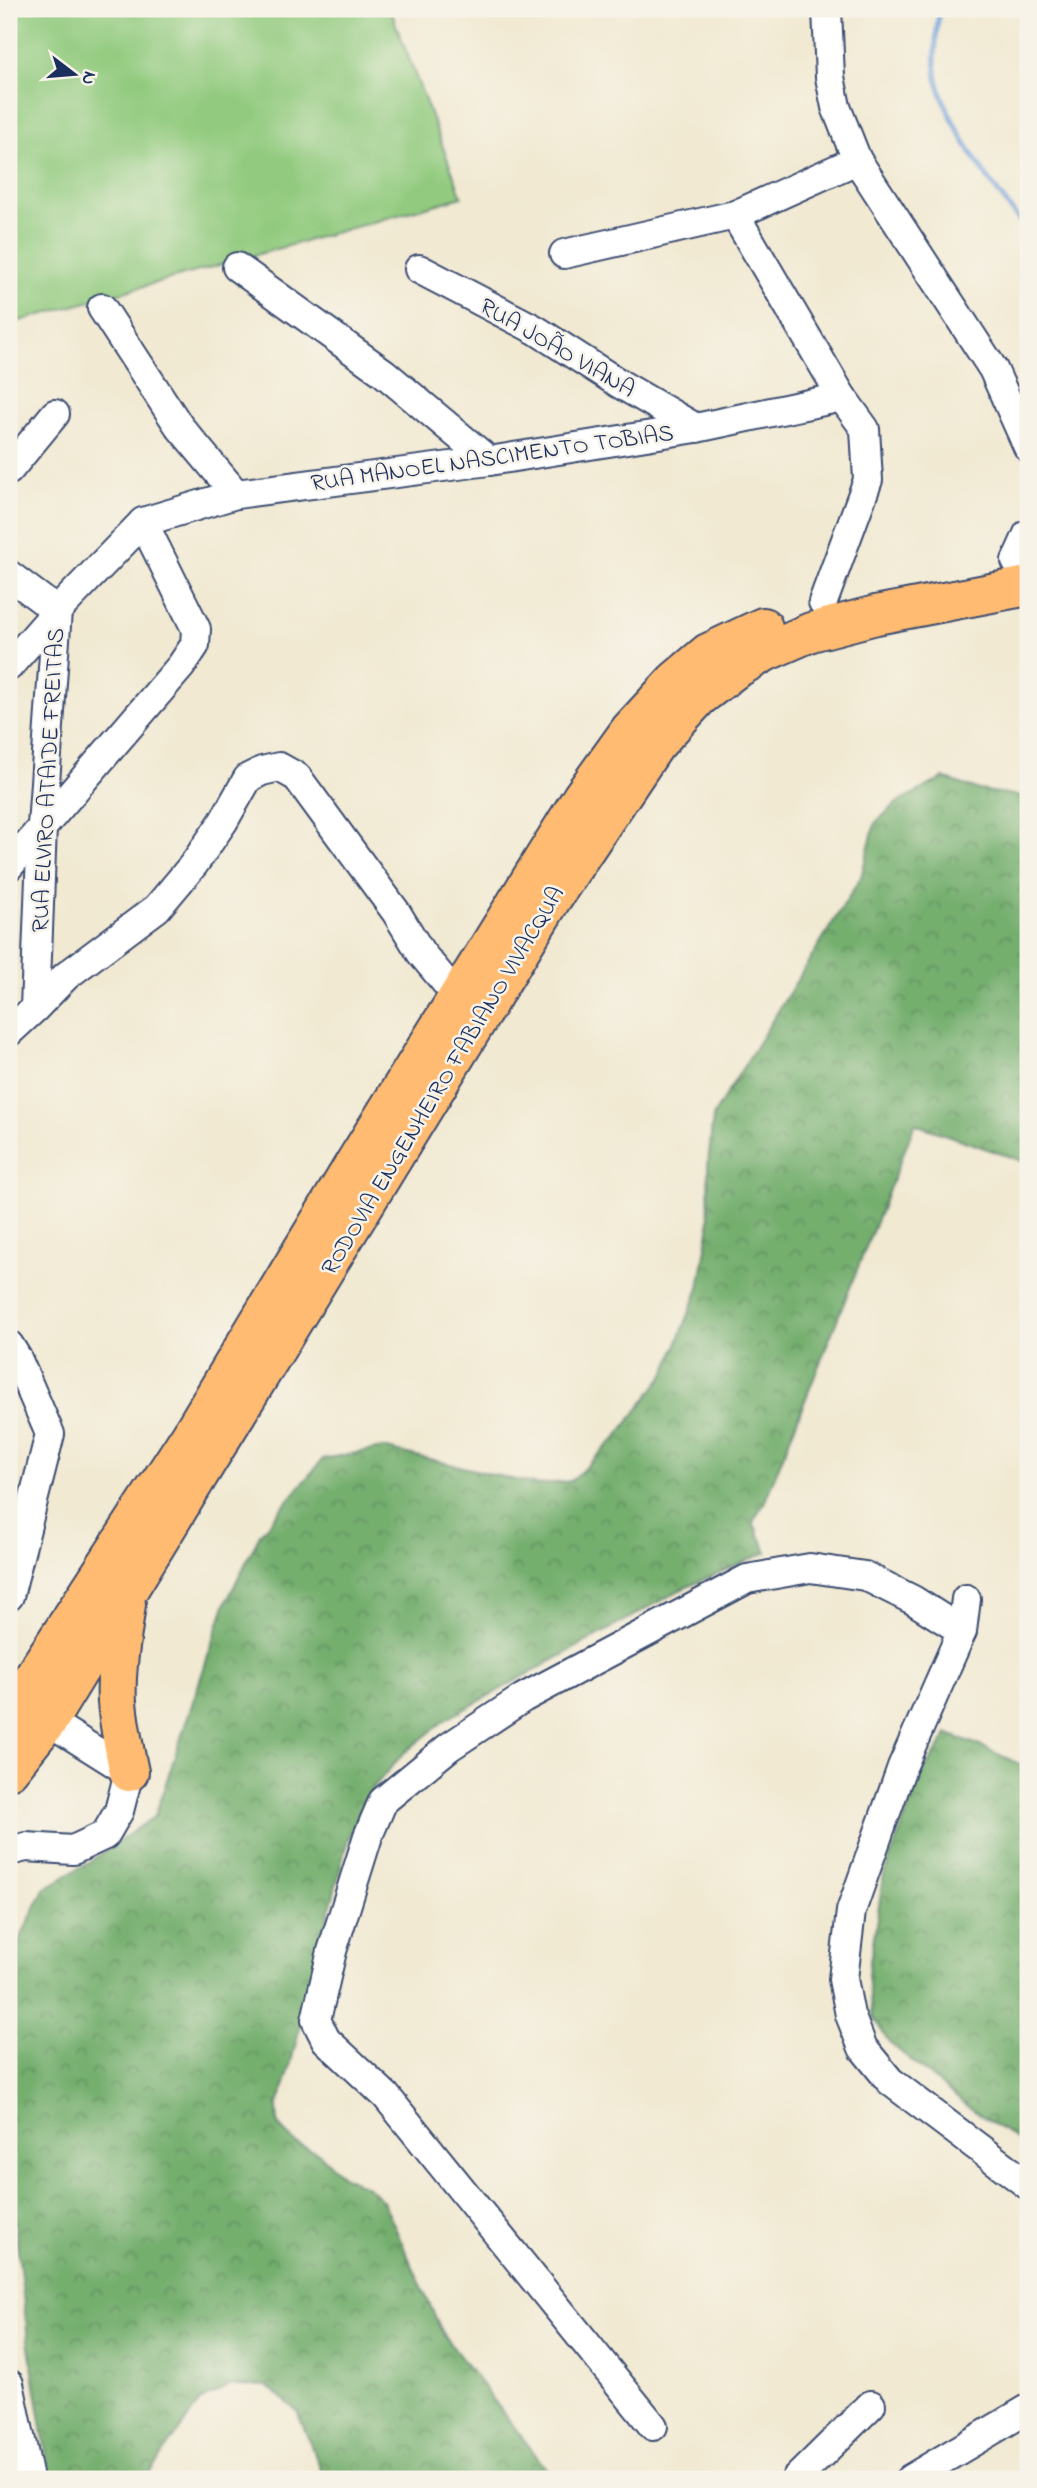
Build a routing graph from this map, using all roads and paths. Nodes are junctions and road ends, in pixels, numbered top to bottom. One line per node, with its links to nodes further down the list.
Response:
1 (827, 9): 2 (street)
2 (857, 160): 3 (street); 11 (street)
3 (735, 215): 4 (street); 8 (street)
4 (564, 254)
5 (237, 267): 12 (street)
6 (419, 269): 10 (street, RUA JOÃO VIANA)
7 (102, 308): 14 (street)
8 (842, 397): 10 (street, RUA MANOEL NASCIMENTO TOBIAS); 18 (street)
9 (55, 414): 13 (street)
10 (696, 428): 12 (street, RUA MANOEL NASCIMENTO TOBIAS)
11 (1028, 447)
12 (489, 461): 14 (street, RUA MANOEL NASCIMENTO TOBIAS)
13 (9, 470)
14 (236, 494): 15 (street, RUA MANOEL NASCIMENTO TOBIAS)
15 (143, 522): 19 (street); 21 (street)
16 (1025, 560): 18 (highway, RODOVIA ENGENHEIRO FABIANO VIVACQUA); 23 (highway, RODOVIA ENGENHEIRO FABIANO VIVACQUA)
17 (9, 575): 19 (street, RUA ELVIRO ATAIDE FREITAS)
18 (823, 602): 23 (highway, RODOVIA ENGENHEIRO FABIANO VIVACQUA)
19 (57, 611): 20 (street); 21 (street, RUA ELVIRO ATAIDE FREITAS)
20 (9, 666)
21 (42, 826): 22 (street); 25 (street, RUA ELVIRO ATAIDE FREITAS)
22 (9, 866)
23 (539, 890): 24 (highway, RODOVIA ENGENHEIRO FABIANO VIVACQUA); 27 (highway, RODOVIA ENGENHEIRO FABIANO VIVACQUA)
24 (457, 996): 25 (street); 27 (highway, RODOVIA ENGENHEIRO FABIANO VIVACQUA)
25 (36, 1009): 26 (street)
26 (9, 1032)
27 (369, 1170): 29 (highway, RODOVIA ENGENHEIRO FABIANO VIVACQUA); 30 (highway, RODOVIA ENGENHEIRO FABIANO VIVACQUA)
28 (9, 1345): 32 (street)
29 (189, 1438): 30 (highway); 35 (highway, RODOVIA ENGENHEIRO FABIANO VIVACQUA)
30 (188, 1491): 31 (highway, RODOVIA ENGENHEIRO FABIANO VIVACQUA)
31 (127, 1595): 36 (highway, RODOVIA ENGENHEIRO FABIANO VIVACQUA); 38 (highway)
32 (9, 1596)
33 (966, 1600): 34 (street)
34 (962, 1631): 40 (street); 44 (street)
35 (9, 1714): 36 (street)
36 (48, 1721): 37 (highway, RODOVIA ENGENHEIRO FABIANO VIVACQUA); 38 (street)
37 (9, 1770)
38 (128, 1772): 39 (street)
39 (9, 1851)
40 (1028, 2185)
41 (9, 2384): 45 (street)
42 (871, 2405): 46 (street)
43 (1028, 2409): 47 (street)
44 (653, 2426)
45 (29, 2479)
46 (796, 2479)
47 (910, 2479)

